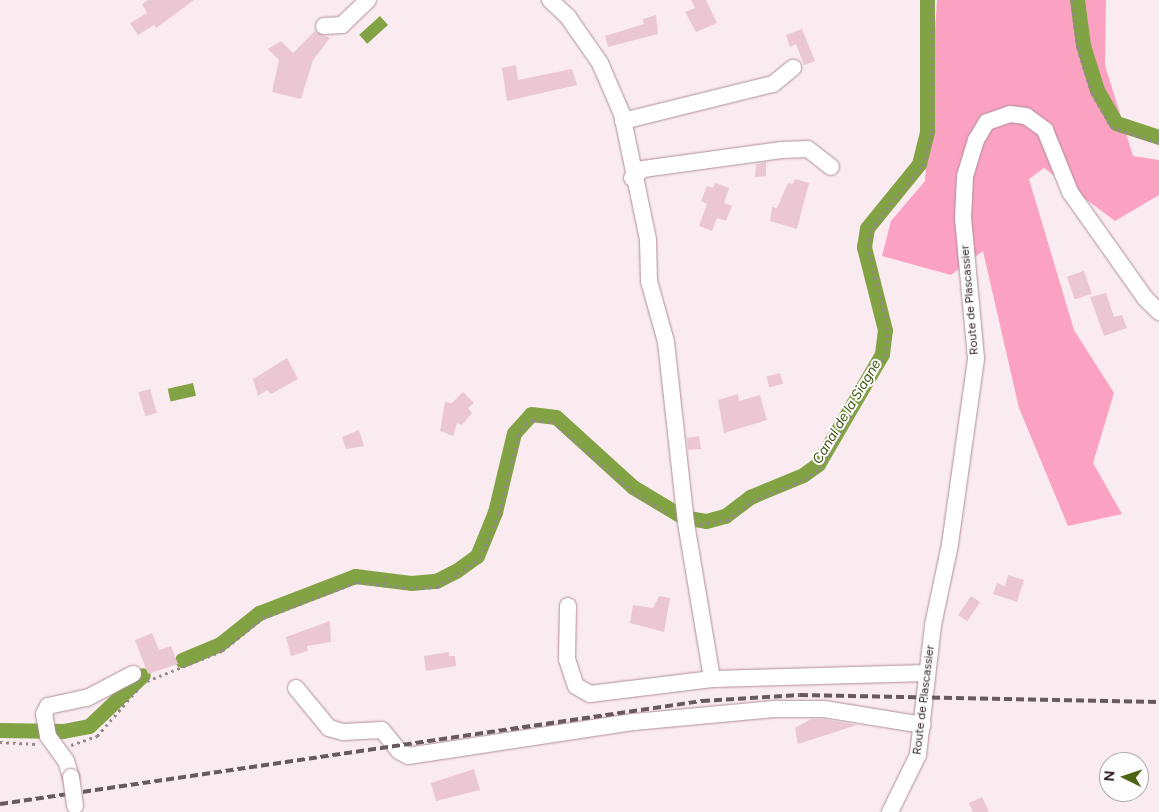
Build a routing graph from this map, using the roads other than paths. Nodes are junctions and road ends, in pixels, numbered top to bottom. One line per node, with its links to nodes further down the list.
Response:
1 (368, 0): 3 (street)
2 (550, 0): 5 (street)
3 (324, 26)
4 (793, 68): 5 (street)
5 (623, 121): 7 (street)
6 (831, 167): 7 (street)
7 (632, 178): 12 (street)
8 (1159, 312): 10 (street, Route de Plascassier)
9 (568, 606): 12 (street)
10 (927, 673): 12 (street); 14 (street, Route de Plascassier)
11 (133, 674): 15 (street, bridge)
12 (712, 679)
13 (296, 688): 14 (street)
14 (923, 725): 16 (street, Route de Plascassier)
15 (76, 809)
16 (890, 812)

